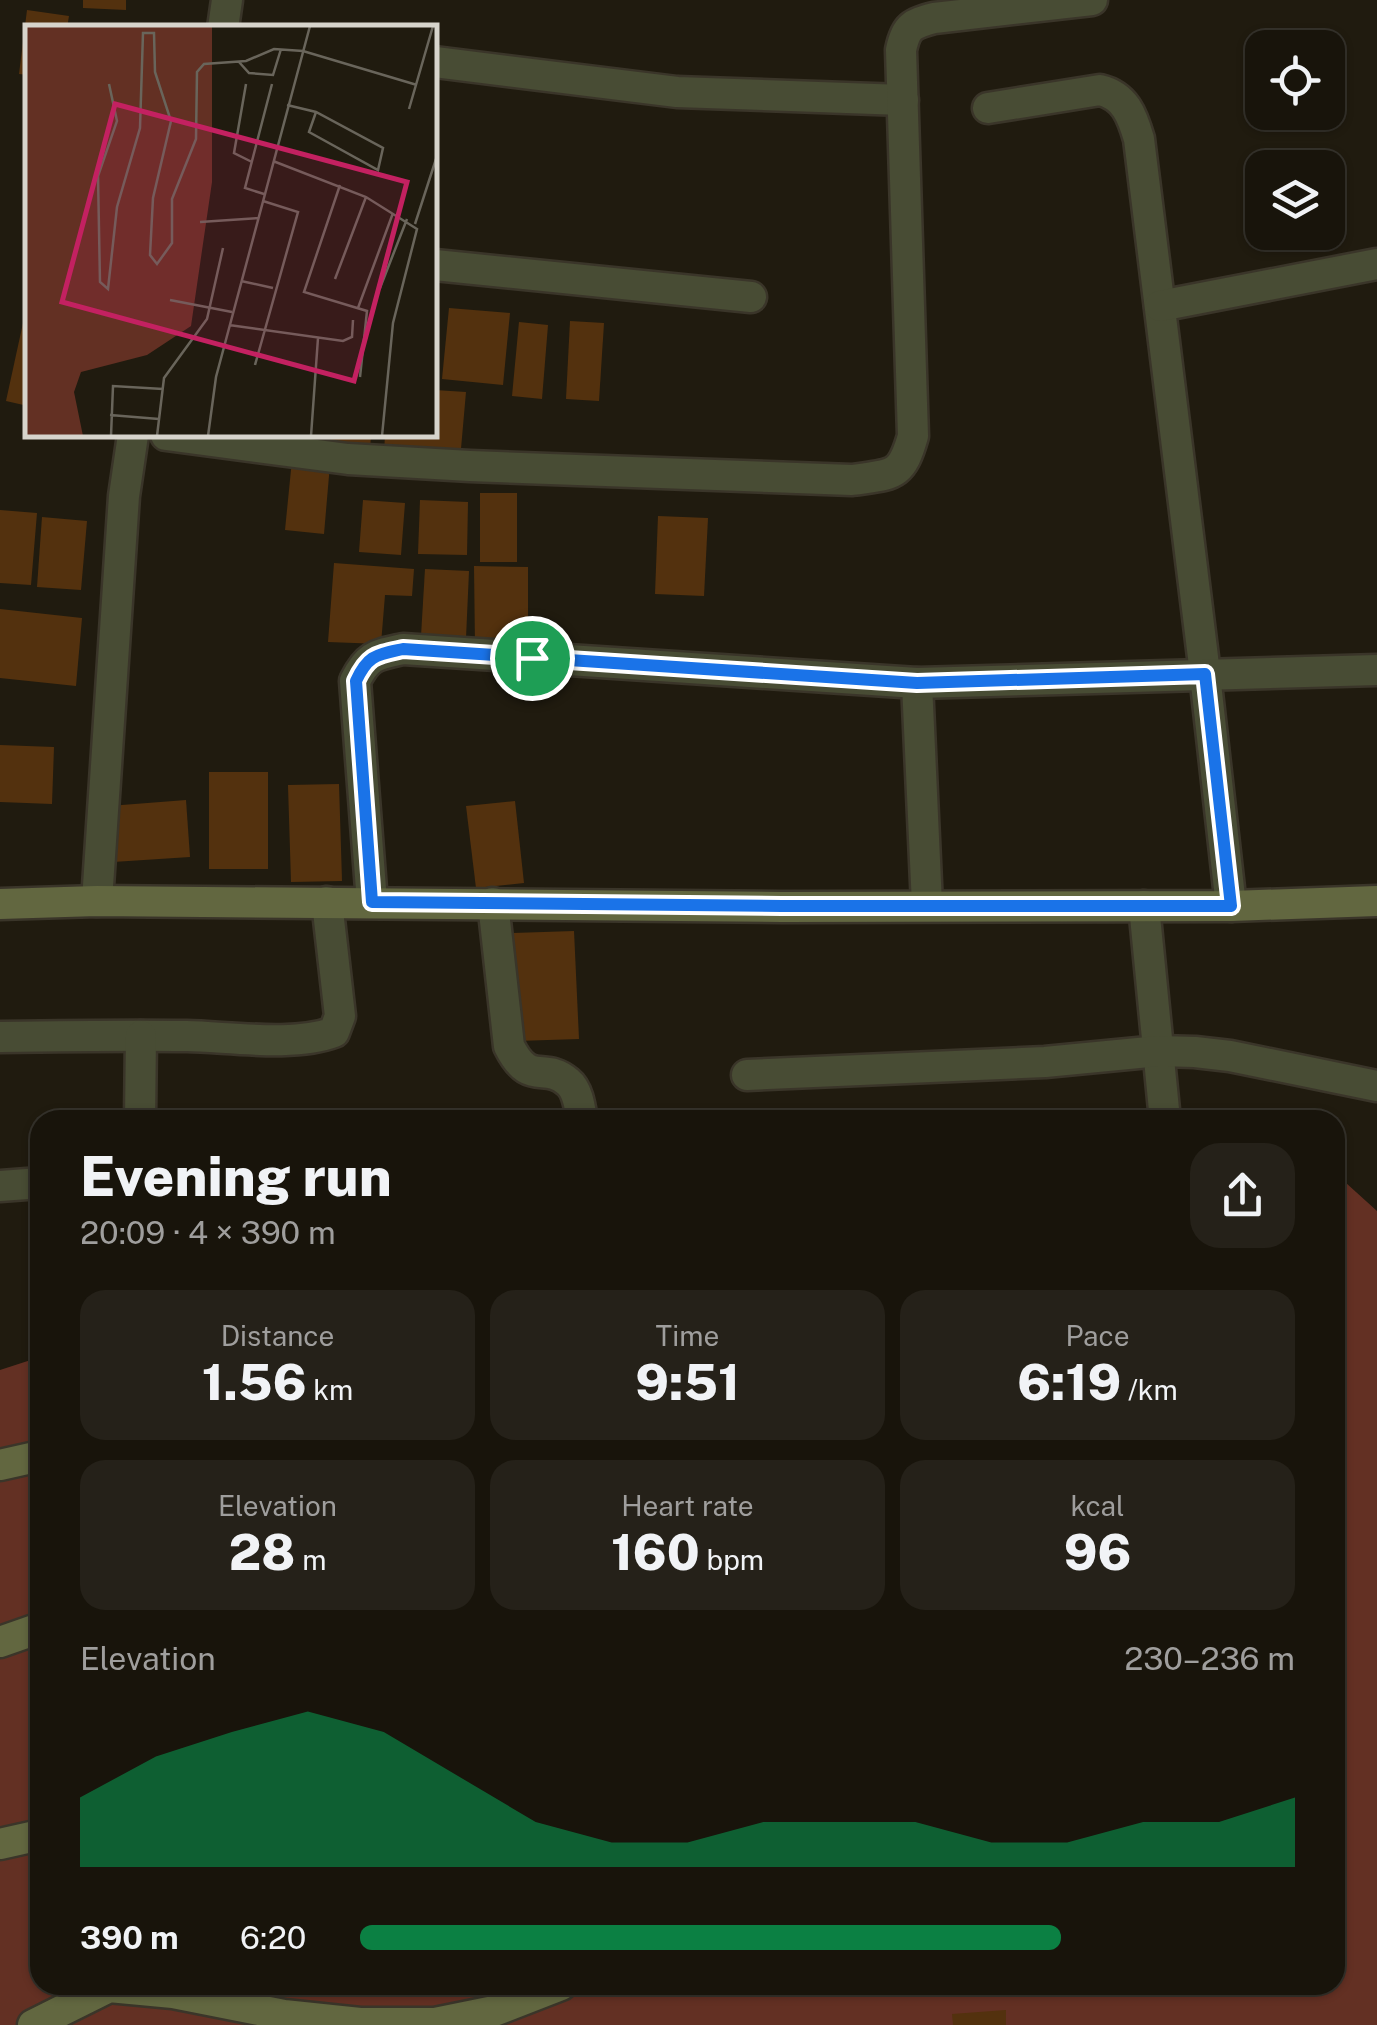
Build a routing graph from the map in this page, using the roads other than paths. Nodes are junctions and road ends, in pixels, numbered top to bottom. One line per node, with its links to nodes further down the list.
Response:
1 (227, 0): 3 (street)
2 (1092, 0): 5 (street)
3 (223, 25)
4 (438, 62): 5 (street)
5 (903, 100): 12 (street)
6 (988, 108): 10 (street)
7 (1377, 264): 10 (street)
8 (438, 265): 9 (street)
9 (751, 297)
10 (1160, 306): 14 (street)
11 (133, 438): 16 (street)
12 (189, 438)
13 (1377, 670): 14 (street)
14 (1205, 674): 15 (street); 24 (street)
15 (917, 683): 19 (street); 22 (street)
16 (97, 901): 18 (street); 21 (street)
17 (1377, 901): 24 (street)
18 (326, 902): 19 (street); 25 (street)
19 (372, 902): 20 (street)
20 (494, 903): 22 (street); 31 (street)
21 (0, 904)
22 (927, 905): 23 (street)
23 (1144, 906): 24 (street); 27 (street)
24 (1231, 906)
25 (140, 1036): 26 (street); 30 (street)
26 (0, 1037)
27 (1159, 1051): 28 (street); 29 (street); 32 (street)
28 (747, 1075)
29 (1377, 1086)
30 (140, 1110)
31 (580, 1110)
32 (1164, 1110)
33 (30, 1184): 34 (street)
34 (0, 1186)
35 (30, 1458): 36 (street)
36 (0, 1465)
37 (30, 1632): 38 (street)
38 (0, 1642)
39 (30, 1837): 40 (street)
40 (0, 1844)
41 (93, 1995): 44 (street)
42 (182, 1995): 43 (street)
43 (535, 1995)
44 (33, 2025)

